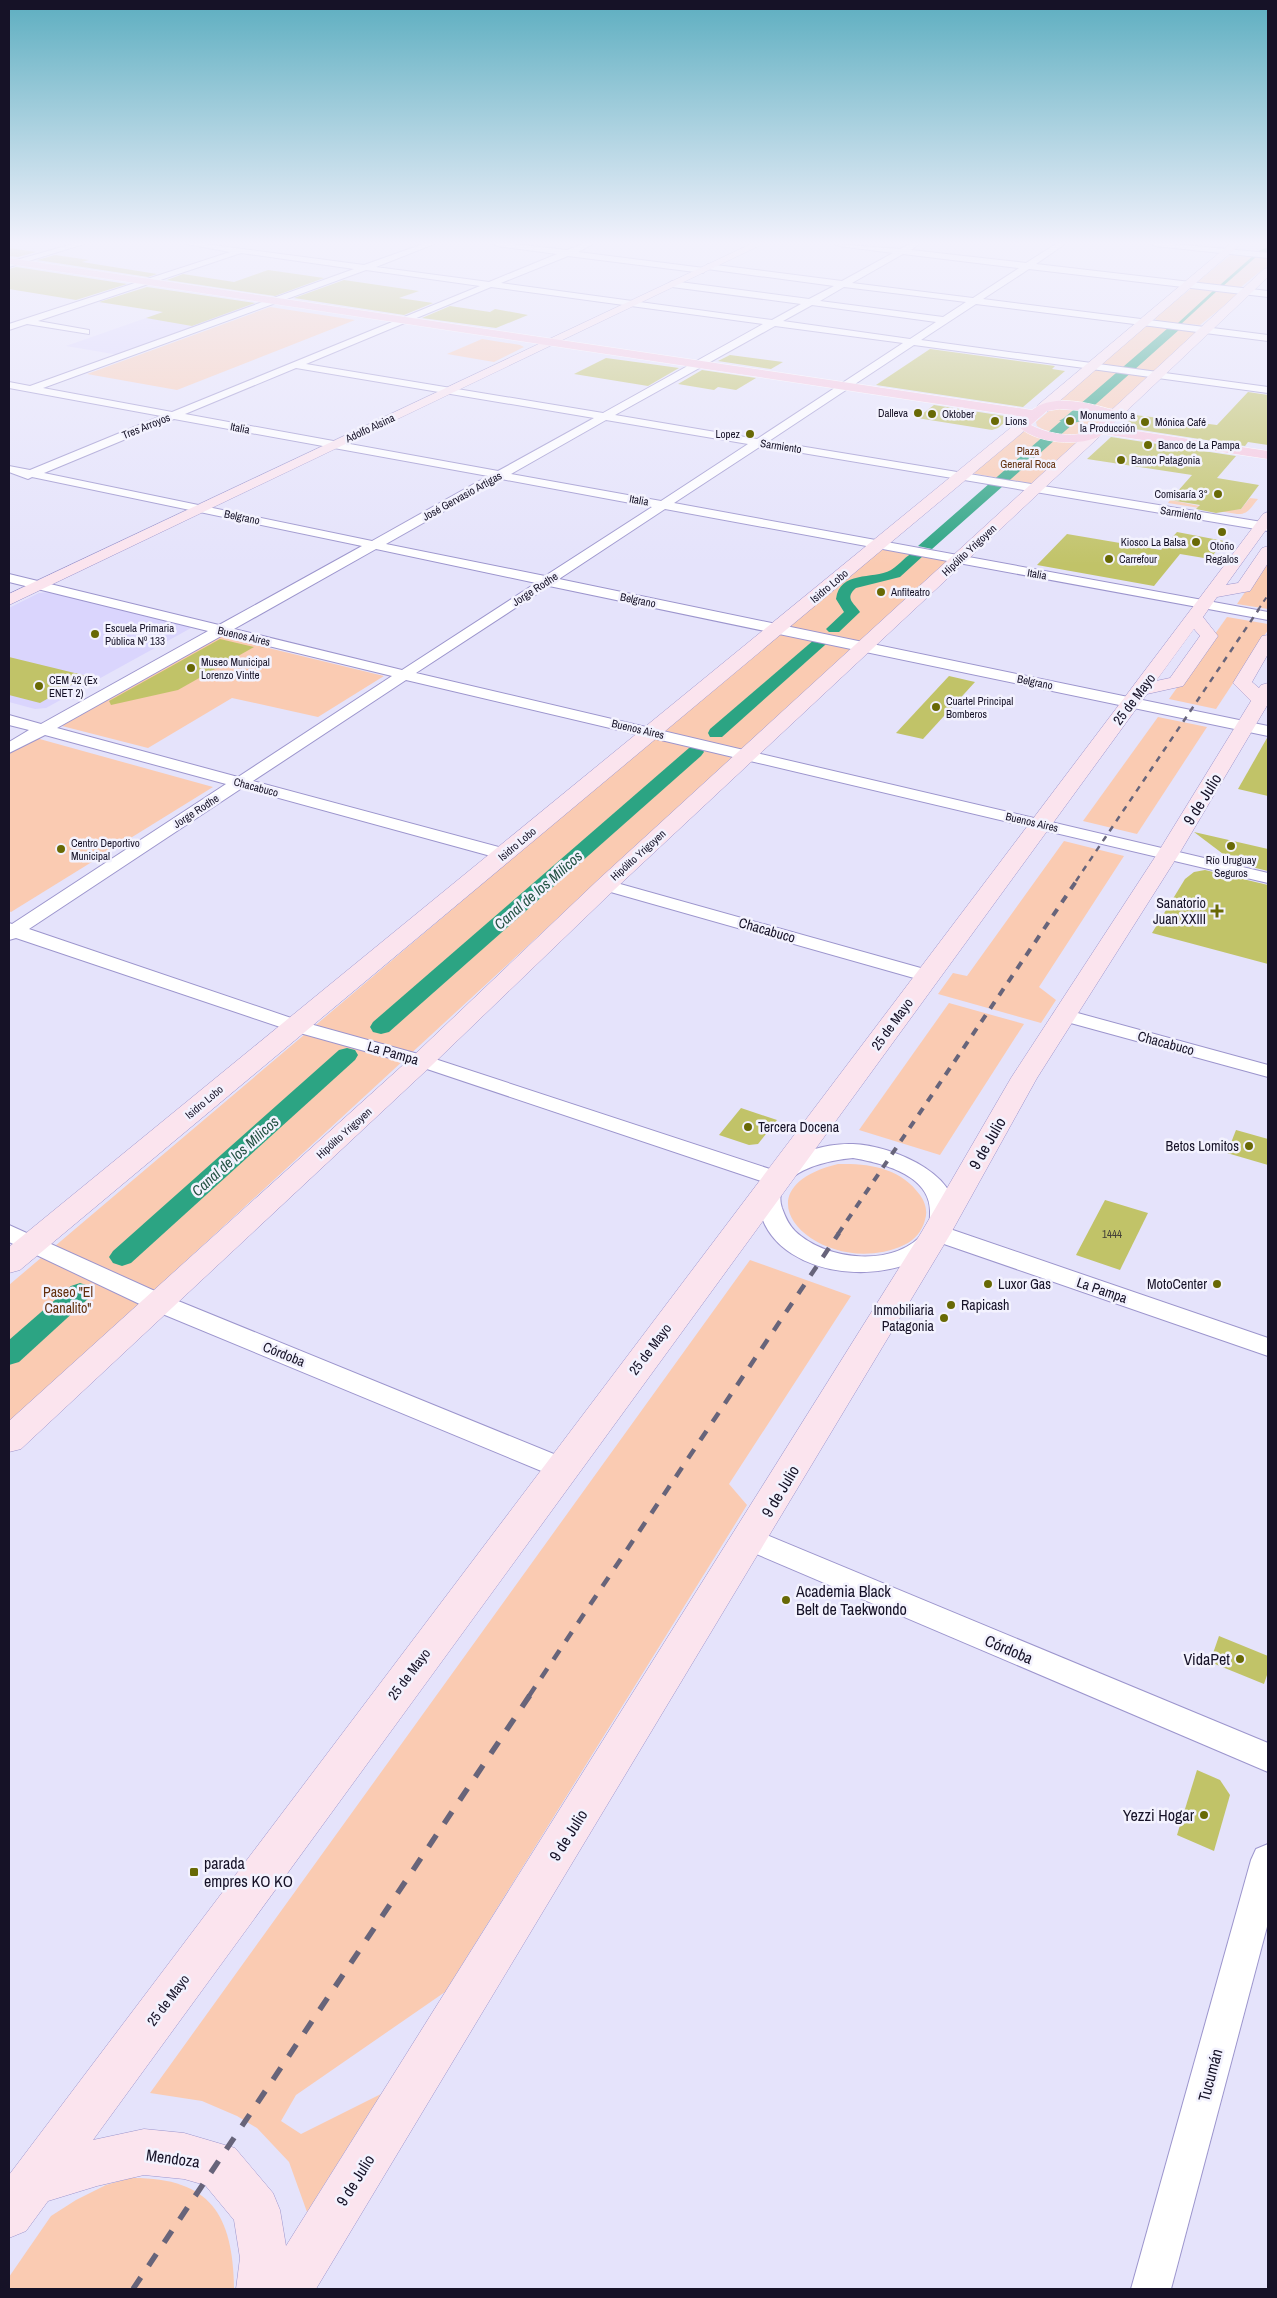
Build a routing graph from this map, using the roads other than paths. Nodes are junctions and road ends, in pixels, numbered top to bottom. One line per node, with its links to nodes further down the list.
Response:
1 (134, 351): 16 (street)
2 (328, 351): 10 (street, Tres Arroyos)
3 (532, 351): 18 (street, Adolfo Alsina)
4 (596, 351): 11 (main road)
5 (722, 351): 11 (street, José Gervasio Artigas)
6 (898, 351): 15 (street, Jorge Rodhe)
7 (987, 351): 12 (street)
8 (1110, 351): 12 (street)
9 (1182, 351): 13 (street, Hipólito Yrigoyen)
10 (294, 365): 18 (street, Sarmiento); 20 (street, Tres Arroyos)
11 (695, 366): 15 (main road); 22 (street, José Gervasio Artigas)
12 (1093, 366): 13 (street); 21 (street, Isidro Lobo)
13 (1157, 375): 17 (street); 23 (street, Hipólito Yrigoyen)
14 (9, 385): 16 (street, Italia)
15 (842, 388): 21 (main road); 24 (street, Jorge Rodhe)
16 (31, 389): 19 (street); 20 (street, Italia)
17 (1268, 390)
18 (448, 391): 22 (street, Sarmiento); 25 (street, Adolfo Alsina)
19 (9, 397)
20 (172, 415): 25 (street, Italia); 28 (street, Tres Arroyos)
21 (1034, 416): 23 (main road); 23 (main road); 31 (street, Isidro Lobo)
22 (604, 417): 24 (street, Sarmiento); 30 (street, José Gervasio Artigas)
23 (1102, 427): 26 (main road); 27 (main road); 32 (street, Hipólito Yrigoyen)
24 (758, 442): 31 (street, Sarmiento); 33 (street, Jorge Rodhe)
25 (333, 445): 30 (street, Italia); 34 (street, Adolfo Alsina)
26 (1268, 450)
27 (1268, 455)
28 (31, 473): 29 (street, Belgrano); 34 (street, Belgrano)
29 (12, 474)
30 (499, 475): 33 (street, Italia); 36 (street, José Gervasio Artigas)
31 (962, 476): 32 (street, Sarmiento); 37 (street, Isidro Lobo)
32 (1035, 489): 35 (street, Sarmiento); 39 (street, Hipólito Yrigoyen)
33 (664, 505): 37 (street, Italia); 41 (street, Jorge Rodhe)
34 (200, 509): 36 (street, Belgrano); 42 (street, Adolfo Alsina)
35 (1264, 530): 44 (street)
36 (374, 545): 41 (street, Belgrano); 47 (street, José Gervasio Artigas)
37 (878, 545): 39 (street, Italia); 46 (street, Isidro Lobo)
38 (1268, 551): 44 (street)
39 (959, 559): 44 (street, Italia); 49 (street, Hipólito Yrigoyen)
40 (9, 578): 42 (street, Buenos Aires)
41 (547, 581): 46 (street, Belgrano); 50 (street, Jorge Rodhe)
42 (39, 585): 43 (street, Adolfo Alsina); 47 (street, Buenos Aires)
43 (9, 600)
44 (1204, 605): 45 (street, Italia); 51 (street)
45 (1268, 616)
46 (777, 629): 49 (street, Belgrano); 55 (street, Isidro Lobo)
47 (219, 631): 50 (street, Buenos Aires); 54 (street, José Gervasio Artigas)
48 (1268, 640): 52 (street)
49 (864, 647): 51 (street, Belgrano); 57 (street, Hipólito Yrigoyen)
50 (404, 675): 55 (street, Buenos Aires); 58 (street, Jorge Rodhe)
51 (1136, 696): 52 (street, Belgrano); 59 (street, 25 de Mayo)
52 (1261, 712): 61 (street, 9 de Julio)
53 (9, 720): 54 (street, Chacabuco)
54 (42, 729): 56 (street, José Gervasio Artigas); 58 (street, Chacabuco)
55 (651, 732): 57 (street, Buenos Aires); 60 (street, Isidro Lobo)
56 (9, 748)
57 (748, 755): 59 (street, Buenos Aires); 63 (street, Hipólito Yrigoyen)
58 (239, 783): 60 (street, Chacabuco); 64 (street, Jorge Rodhe)
59 (1040, 824): 61 (street, Buenos Aires); 65 (street, 25 de Mayo)
60 (504, 854): 67 (street, Isidro Lobo)
61 (1168, 854): 62 (street, Buenos Aires); 66 (street, 9 de Julio)
62 (1268, 878)
63 (606, 884): 65 (street, Chacabuco); 68 (street, Hipólito Yrigoyen)
64 (11, 931): 67 (street, La Pampa)
65 (928, 976): 70 (street, 25 de Mayo)
66 (1063, 1015): 69 (street, Chacabuco); 72 (street, 9 de Julio)
67 (296, 1026): 68 (street, La Pampa); 73 (street, Isidro Lobo)
68 (422, 1061): 70 (street, La Pampa); 75 (street, Hipólito Yrigoyen)
69 (1268, 1071)
70 (778, 1179): 72 (street); 72 (street); 78 (street, 25 de Mayo)
71 (9, 1233): 73 (street, Córdoba)
72 (936, 1233): 76 (street, La Pampa); 79 (street, 9 de Julio)
73 (33, 1244): 74 (street, Isidro Lobo); 75 (street, Córdoba)
74 (9, 1263)
75 (157, 1302): 77 (street, Hipólito Yrigoyen); 78 (street, Córdoba)
76 (1268, 1347)
77 (9, 1440)
78 (561, 1468): 82 (street, 25 de Mayo)
79 (750, 1540): 80 (street, Córdoba); 84 (street, 9 de Julio)
80 (1268, 1758)
81 (1268, 1860): 85 (street, Tucumán)
82 (21, 2198): 83 (street, Mendoza)
83 (261, 2289)
84 (288, 2289)
85 (1151, 2289)

